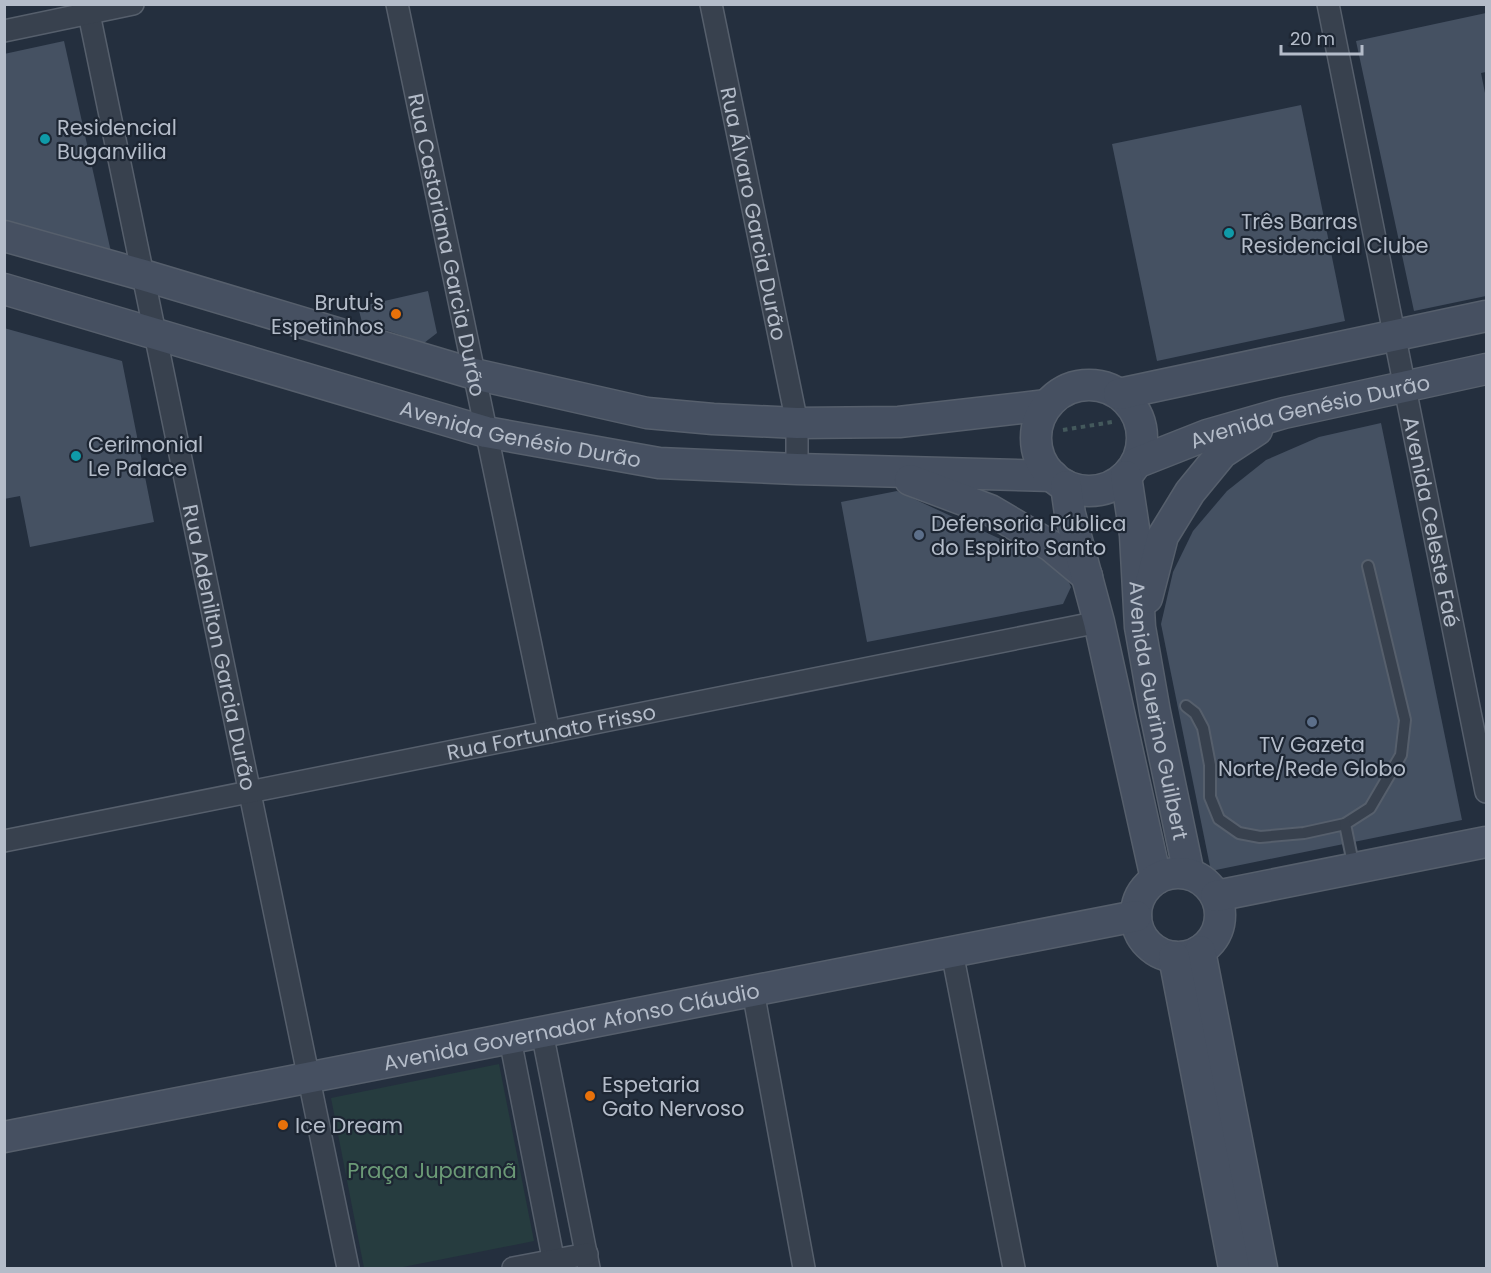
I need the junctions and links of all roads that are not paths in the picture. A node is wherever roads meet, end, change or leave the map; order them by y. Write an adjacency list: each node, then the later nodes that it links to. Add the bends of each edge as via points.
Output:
1 (133, 4): 5 (street)
2 (397, 4): 14 (street, Rua Castoriana Garcia Durão)
3 (711, 4): 19 (street, Rua Álvaro Garcia Durão)
4 (1328, 4): 12 (street, Avenida Celeste Faé)
5 (88, 9): 6 (street); 8 (street, Rua Adenilton Garcia Durão)
6 (4, 30)
7 (4, 236): 8 (main road)
8 (143, 275): 11 (street, Rua Adenilton Garcia Durão); 14 (main road)
9 (4, 289): 11 (main road, Avenida Genésio Durão)
10 (1486, 316): 12 (main road)
11 (155, 333): 20 (main road, Avenida Genésio Durão); 31 (street, Rua Adenilton Garcia Durão)
12 (1395, 336): 15 (street, Avenida Celeste Faé); 16 (main road)
13 (1486, 369): 15 (main road, Avenida Genésio Durão)
14 (474, 374): 19 (main road, via 647,413); 20 (street, Rua Castoriana Garcia Durão)
15 (1405, 386): 18 (main road, Avenida Genésio Durão); 32 (street, Avenida Celeste Faé)
16 (1119, 394): 17 (main road, via 1105,387 1073,387); 22 (main road, Avenida Guerino Guilbert, via 1138,418 1142,441)
17 (1047, 405): 19 (main road, via 899,422); 24 (main road, via 1036,434 1037,450 1043,464)
18 (1284, 413): 22 (main road, Avenida Genésio Durão, via 1207,435); 28 (main road, via 1222,453 1190,492 1163,536)
19 (797, 423): 21 (street, Rua Álvaro Garcia Durão)
20 (486, 432): 21 (main road, Avenida Genésio Durão, via 659,463); 30 (street, Rua Castoriana Garcia Durão)
21 (796, 469): 23 (main road, Avenida Genésio Durão)
22 (1131, 469): 24 (main road, Avenida Genésio Durão, via 1113,485 1098,490 1082,490); 28 (main road, Avenida Guerino Guilbert)
23 (879, 471): 24 (main road, Avenida Genésio Durão); 26 (main road, via 990,510 1052,546)
24 (1059, 481): 26 (main road, Avenida Guerino Guilbert)
25 (1368, 566): 33 (lane, via 1405,720 1401,755 1370,808)
26 (1087, 576): 27 (main road, Avenida Guerino Guilbert)
27 (1099, 622): 30 (street, Rua Fortunato Frisso); 38 (main road, Avenida Guerino Guilbert)
28 (1140, 627): 37 (main road, Avenida Guerino Guilbert)
29 (1186, 706): 33 (lane, via 1203,728 1210,765 1210,797 1219,819 1239,833 1260,837)
30 (549, 732): 31 (street, Rua Fortunato Frisso)
31 (250, 792): 34 (street, Rua Fortunato Frisso); 46 (street, Rua Adenilton Garcia Durão)
32 (1486, 792)
33 (1345, 824): 36 (lane)
34 (4, 841)
35 (1486, 842): 36 (main road)
36 (1354, 868): 39 (main road)
37 (1189, 874): 38 (main road, Avenida Guerino Guilbert); 39 (main road, via 1210,886)
38 (1156, 879): 40 (main road, via 1141,895)
39 (1216, 896): 42 (main road, via 1221,908 1217,933 1210,944)
40 (1136, 916): 41 (main road, Avenida Governador Afonso Cláudio); 42 (main road, via 1143,939 1151,948 1161,954)
41 (952, 952): 43 (main road, Avenida Governador Afonso Cláudio); 53 (street)
42 (1187, 954): 54 (main road); 55 (main road)
43 (753, 991): 44 (main road, Avenida Governador Afonso Cláudio); 52 (street)
44 (542, 1032): 45 (main road, Avenida Governador Afonso Cláudio); 48 (street)
45 (510, 1039): 46 (main road, Avenida Governador Afonso Cláudio); 49 (street)
46 (309, 1078): 47 (main road, Avenida Governador Afonso Cláudio); 50 (street, Rua Adenilton Garcia Durão)
47 (4, 1137)
48 (588, 1261): 49 (street)
49 (554, 1265): 51 (street)
50 (348, 1269)
51 (513, 1269)
52 (804, 1269)
53 (1014, 1269)
54 (1234, 1269)
55 (1262, 1269)

